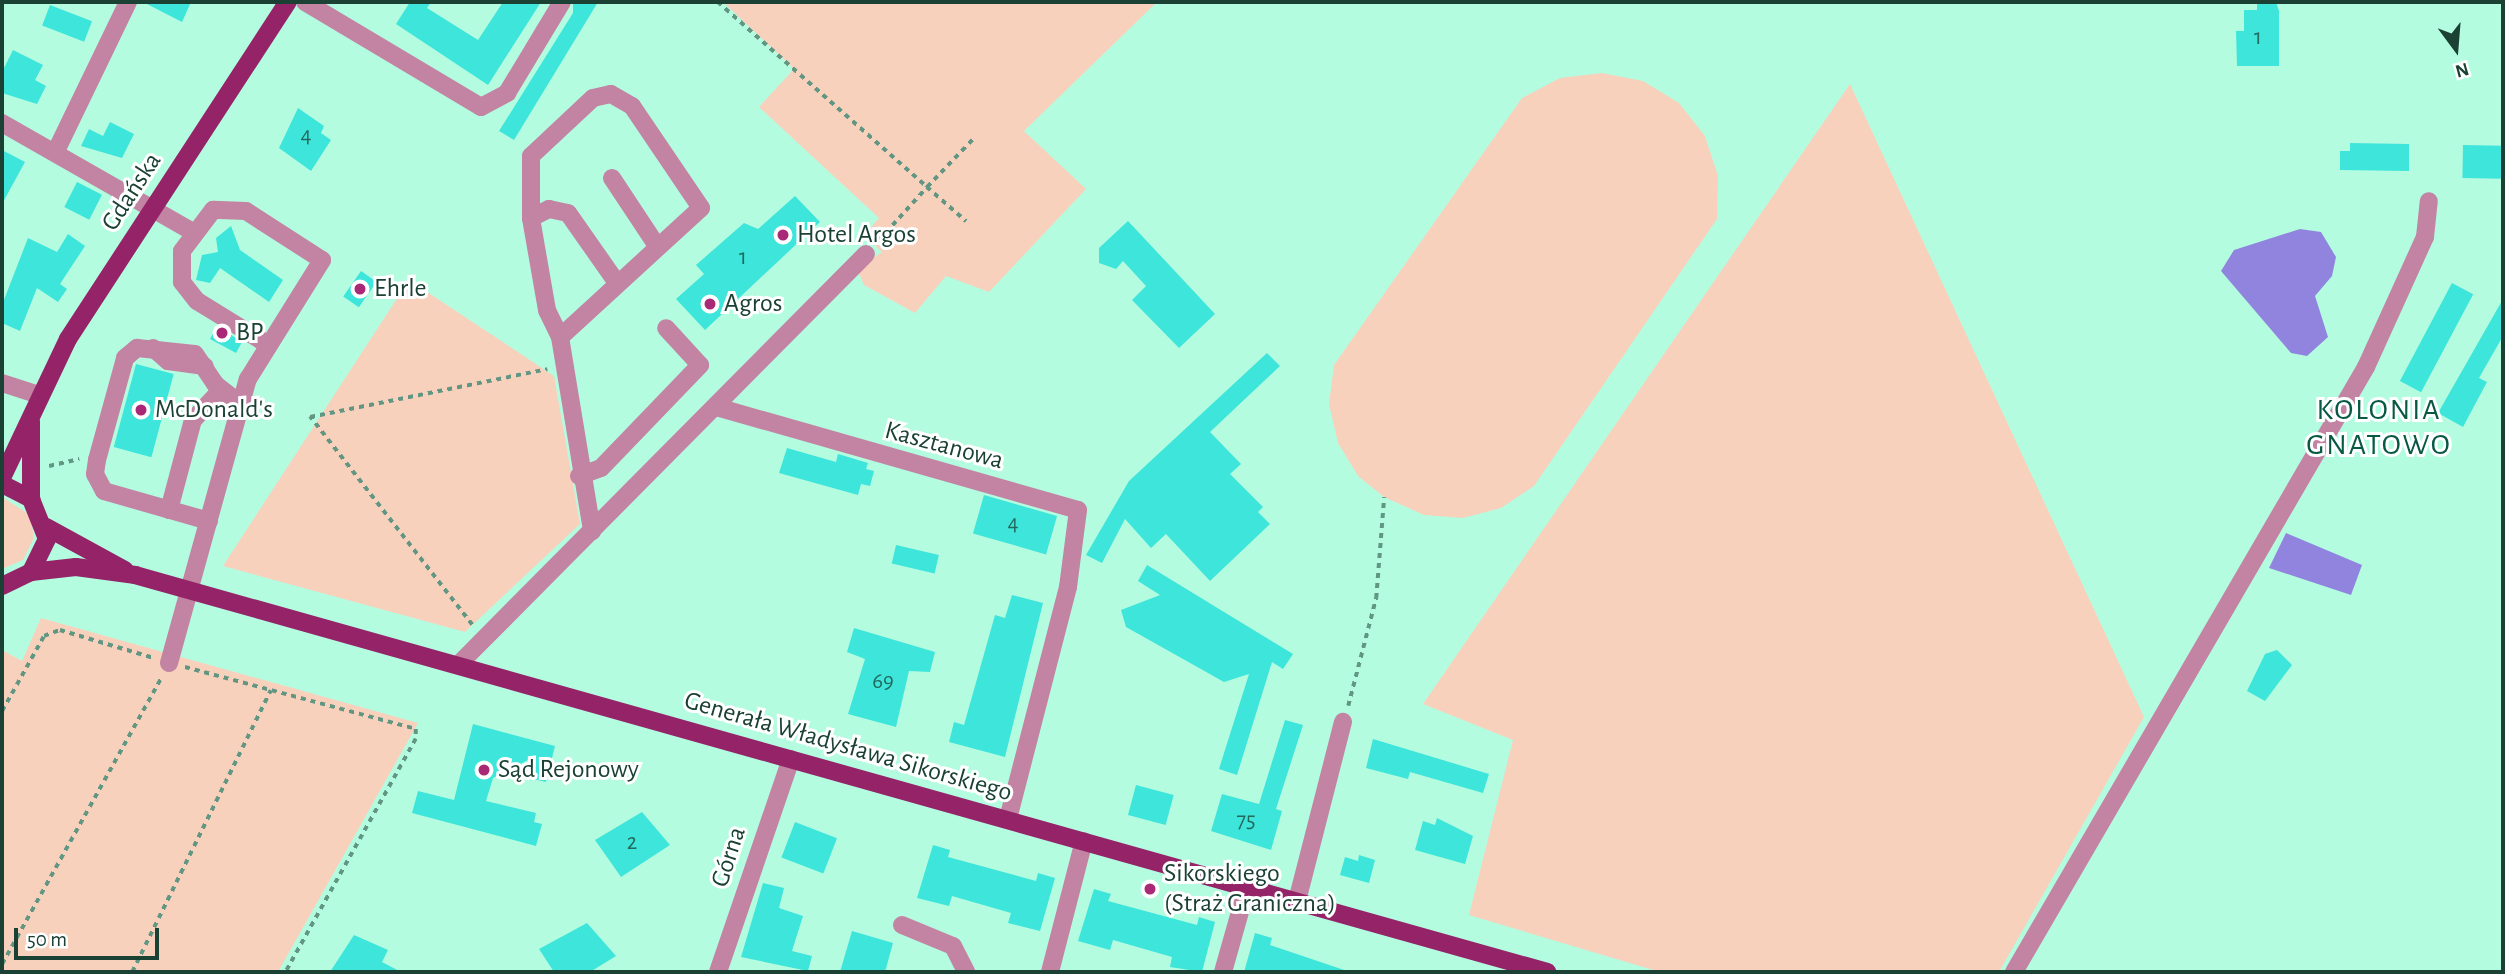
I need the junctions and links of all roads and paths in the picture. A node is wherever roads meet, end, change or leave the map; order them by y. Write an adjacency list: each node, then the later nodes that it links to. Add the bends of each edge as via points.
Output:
1 (128, 2): 8 (street)
2 (288, 2): 12 (main road, Gdańska)
3 (305, 2): 4 (street, via 481,107 507,93)
4 (562, 2)
5 (718, 2): 10 (path)
6 (2, 123): 8 (street)
7 (974, 138): 10 (path)
8 (56, 151): 12 (street)
9 (612, 178): 16 (street)
10 (927, 187): 14 (path); 17 (path)
11 (2429, 201): 64 (street, via 2425,237 2366,367)
12 (154, 206): 15 (street); 25 (main road, Gdańska, via 68,339)
13 (531, 218): 16 (street, via 531,156 593,98 611,93 632,106 701,208); 18 (street, via 549,209 568,213); 20 (street, via 547,310)
14 (966, 220)
15 (193, 232): 21 (street, via 179,262 186,291); 21 (street, via 213,210 238,209 321,260)
16 (657, 246): 18 (street)
17 (866, 254): 27 (street)
18 (617, 283): 20 (street)
19 (666, 328): 31 (street, via 700,365 601,468)
20 (560, 337): 22 (street)
21 (267, 344): 26 (street)
22 (564, 366): 31 (street); 44 (path, via 310,416 474,629)
23 (2, 383): 25 (street)
24 (220, 390): 26 (street); 29 (street, via 205,366 181,349 137,348 125,358); 36 (street, via 193,420)
25 (39, 396): 28 (main road, Gdańska)
26 (241, 404): 37 (street)
27 (720, 408): 39 (street); 51 (street, Kasztanowa, via 969,482 1072,504 1081,518 1068,587)
28 (31, 417): 32 (main road, Gdańska); 35 (main road, Gdańska)
29 (98, 455): 30 (path); 36 (street, via 95,474 104,491)
30 (49, 466)
31 (579, 476): 39 (street)
32 (2, 478)
33 (2, 484): 35 (main road)
34 (1384, 497): 49 (path, via 1376,598)
35 (32, 499): 38 (main road)
36 (169, 510): 37 (street)
37 (209, 521): 43 (street)
38 (46, 527): 40 (main road, via 44,551); 41 (main road, Generała Władysława Sikorskiego)
39 (592, 531): 46 (street)
40 (31, 572): 41 (main road, Generała Władysława Sikorskiego, via 76,567); 42 (main road, Generała Władysława Sikorskiego)
41 (135, 575): 43 (main road, Generała Władysława Sikorskiego)
42 (2, 586)
43 (191, 592): 45 (street); 46 (main road, Generała Władysława Sikorskiego)
44 (468, 634)
45 (169, 663): 47 (path); 48 (path, via 60,630 44,636); 56 (path)
46 (458, 666): 50 (main road, Generała Władysława Sikorskiego)
47 (271, 690): 57 (path); 58 (path, via 416,729 416,739)
48 (2, 710)
49 (1343, 722): 54 (street)
50 (791, 759): 51 (main road, Generała Władysława Sikorskiego); 59 (street, Górna)
51 (1008, 819): 52 (main road, Generała Władysława Sikorskiego)
52 (1084, 841): 53 (main road, Generała Władysława Sikorskiego); 61 (street)
53 (1247, 887): 54 (main road, Generała Władysława Sikorskiego); 62 (street)
54 (1297, 901): 63 (main road, Generała Władysława Sikorskiego)
55 (902, 925): 60 (street, via 953,946)
56 (2, 964)
57 (132, 972)
58 (286, 972)
59 (718, 972)
60 (966, 972)
61 (1050, 972)
62 (1223, 972)
63 (1547, 972)
64 (2014, 972)

